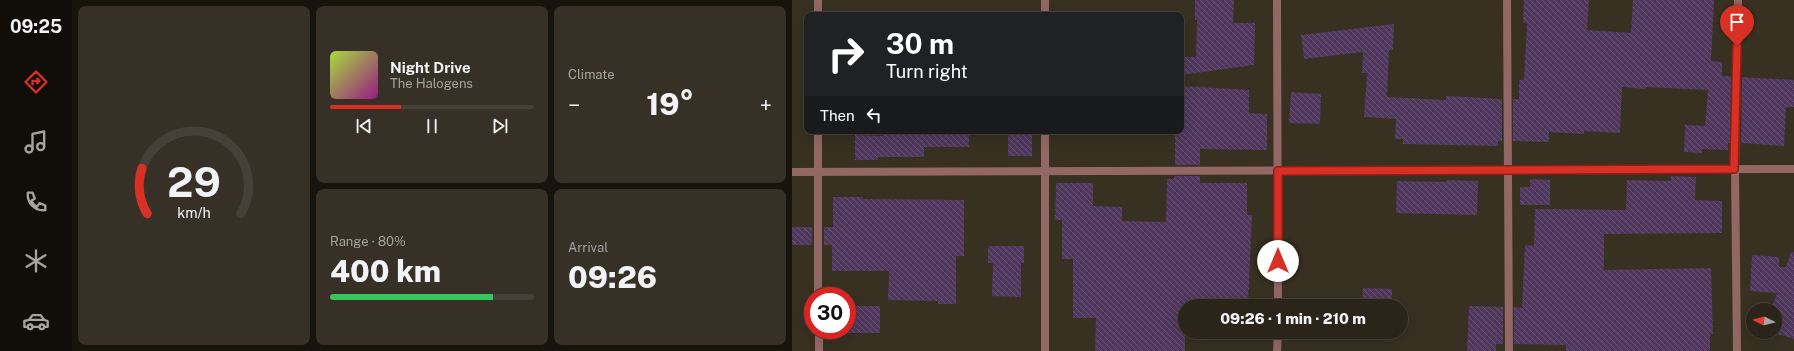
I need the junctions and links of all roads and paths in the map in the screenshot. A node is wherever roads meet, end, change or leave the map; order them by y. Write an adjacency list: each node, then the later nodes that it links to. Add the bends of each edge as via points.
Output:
1 (818, 0): 6 (street)
2 (1045, 0): 7 (street)
3 (1277, 0): 13 (street)
4 (1507, 0): 12 (street)
5 (1738, 0): 10 (street)
6 (818, 12)
7 (1045, 12)
8 (818, 134): 15 (street)
9 (1045, 134): 16 (street)
10 (1734, 169): 11 (street); 12 (street); 25 (street)
11 (1794, 169)
12 (1507, 170): 13 (street); 24 (street)
13 (1278, 171): 16 (street); 18 (street)
14 (792, 172): 15 (street)
15 (818, 172): 16 (street); 17 (street)
16 (1045, 172): 22 (street)
17 (818, 287)
18 (1278, 299)
19 (818, 339): 21 (street)
20 (1278, 339): 23 (street)
21 (819, 351)
22 (1045, 351)
23 (1278, 351)
24 (1509, 351)
25 (1736, 351)

